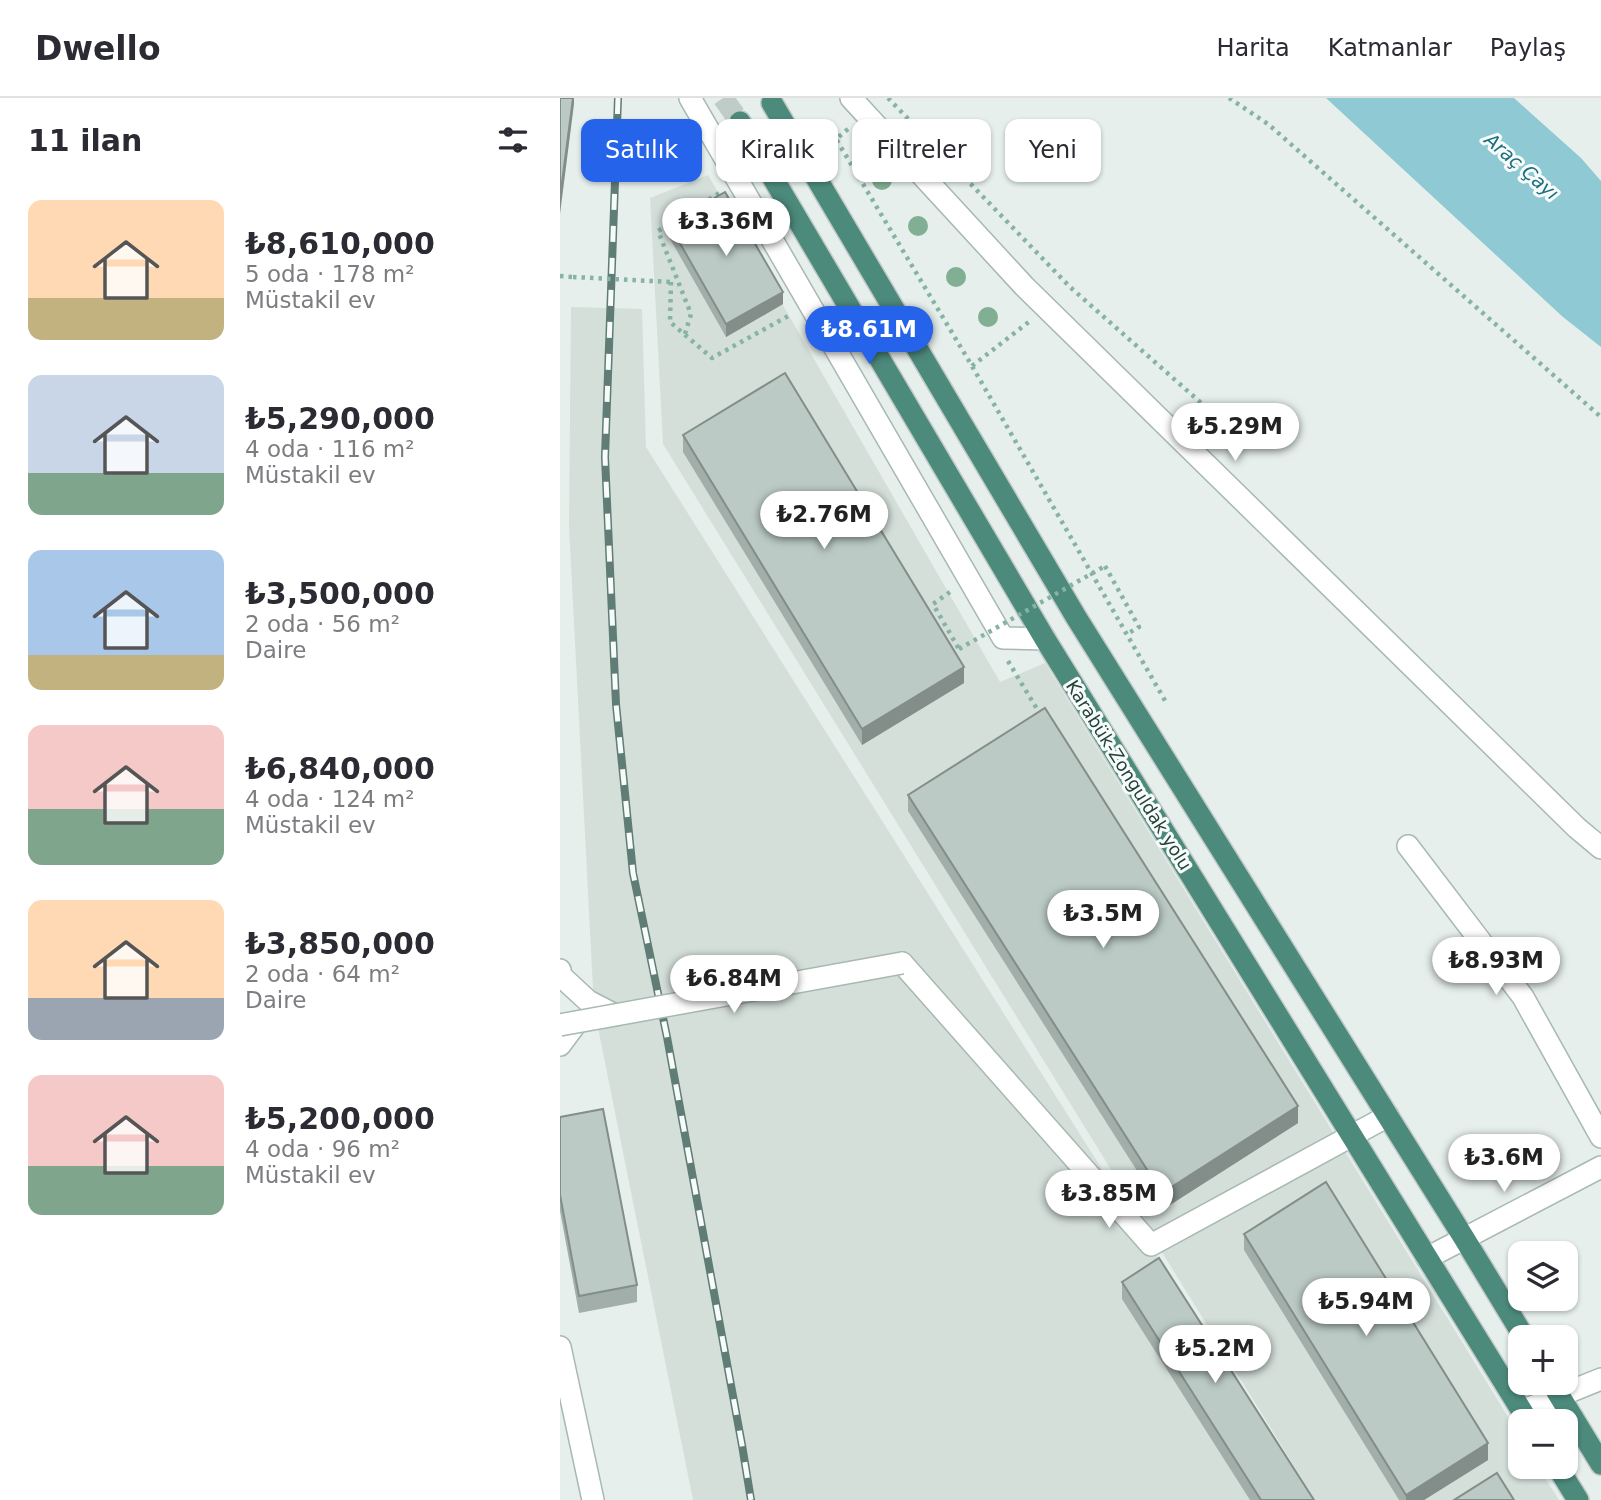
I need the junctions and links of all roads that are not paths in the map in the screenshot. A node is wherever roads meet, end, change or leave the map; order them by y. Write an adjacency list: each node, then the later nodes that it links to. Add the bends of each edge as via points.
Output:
1 (690, 98): 5 (street, via 1003,638)
2 (851, 98): 7 (street, via 1024,286)
3 (772, 103): 12 (highway, via 1076,617)
4 (775, 182): 5 (highway, Karabük-Zonguldak yolu)
5 (1045, 639): 13 (highway, Karabük-Zonguldak yolu)
6 (1408, 846): 14 (street, via 1522,997)
7 (1601, 848)
8 (560, 970): 9 (street, via 588,1001)
9 (615, 1015): 10 (street, bridge); 13 (street, bridge, via 902,963 1151,1245)
10 (568, 1024): 11 (street)
11 (560, 1045)
12 (1388, 1116): 13 (street); 16 (highway)
13 (1352, 1136): 17 (highway, Karabük-Zonguldak yolu)
14 (1601, 1137)
15 (1601, 1167): 16 (street)
16 (1464, 1238): 17 (street); 18 (highway)
17 (1427, 1258): 24 (highway, Karabük-Zonguldak yolu)
18 (1517, 1325)
19 (560, 1347): 28 (street)
20 (1601, 1380): 21 (street)
21 (1578, 1385)
22 (1549, 1395): 25 (street)
23 (1560, 1395): 26 (highway)
24 (1521, 1409)
25 (1533, 1409)
26 (1601, 1465)
27 (1565, 1479): 29 (highway)
28 (593, 1500)
29 (1578, 1500)

